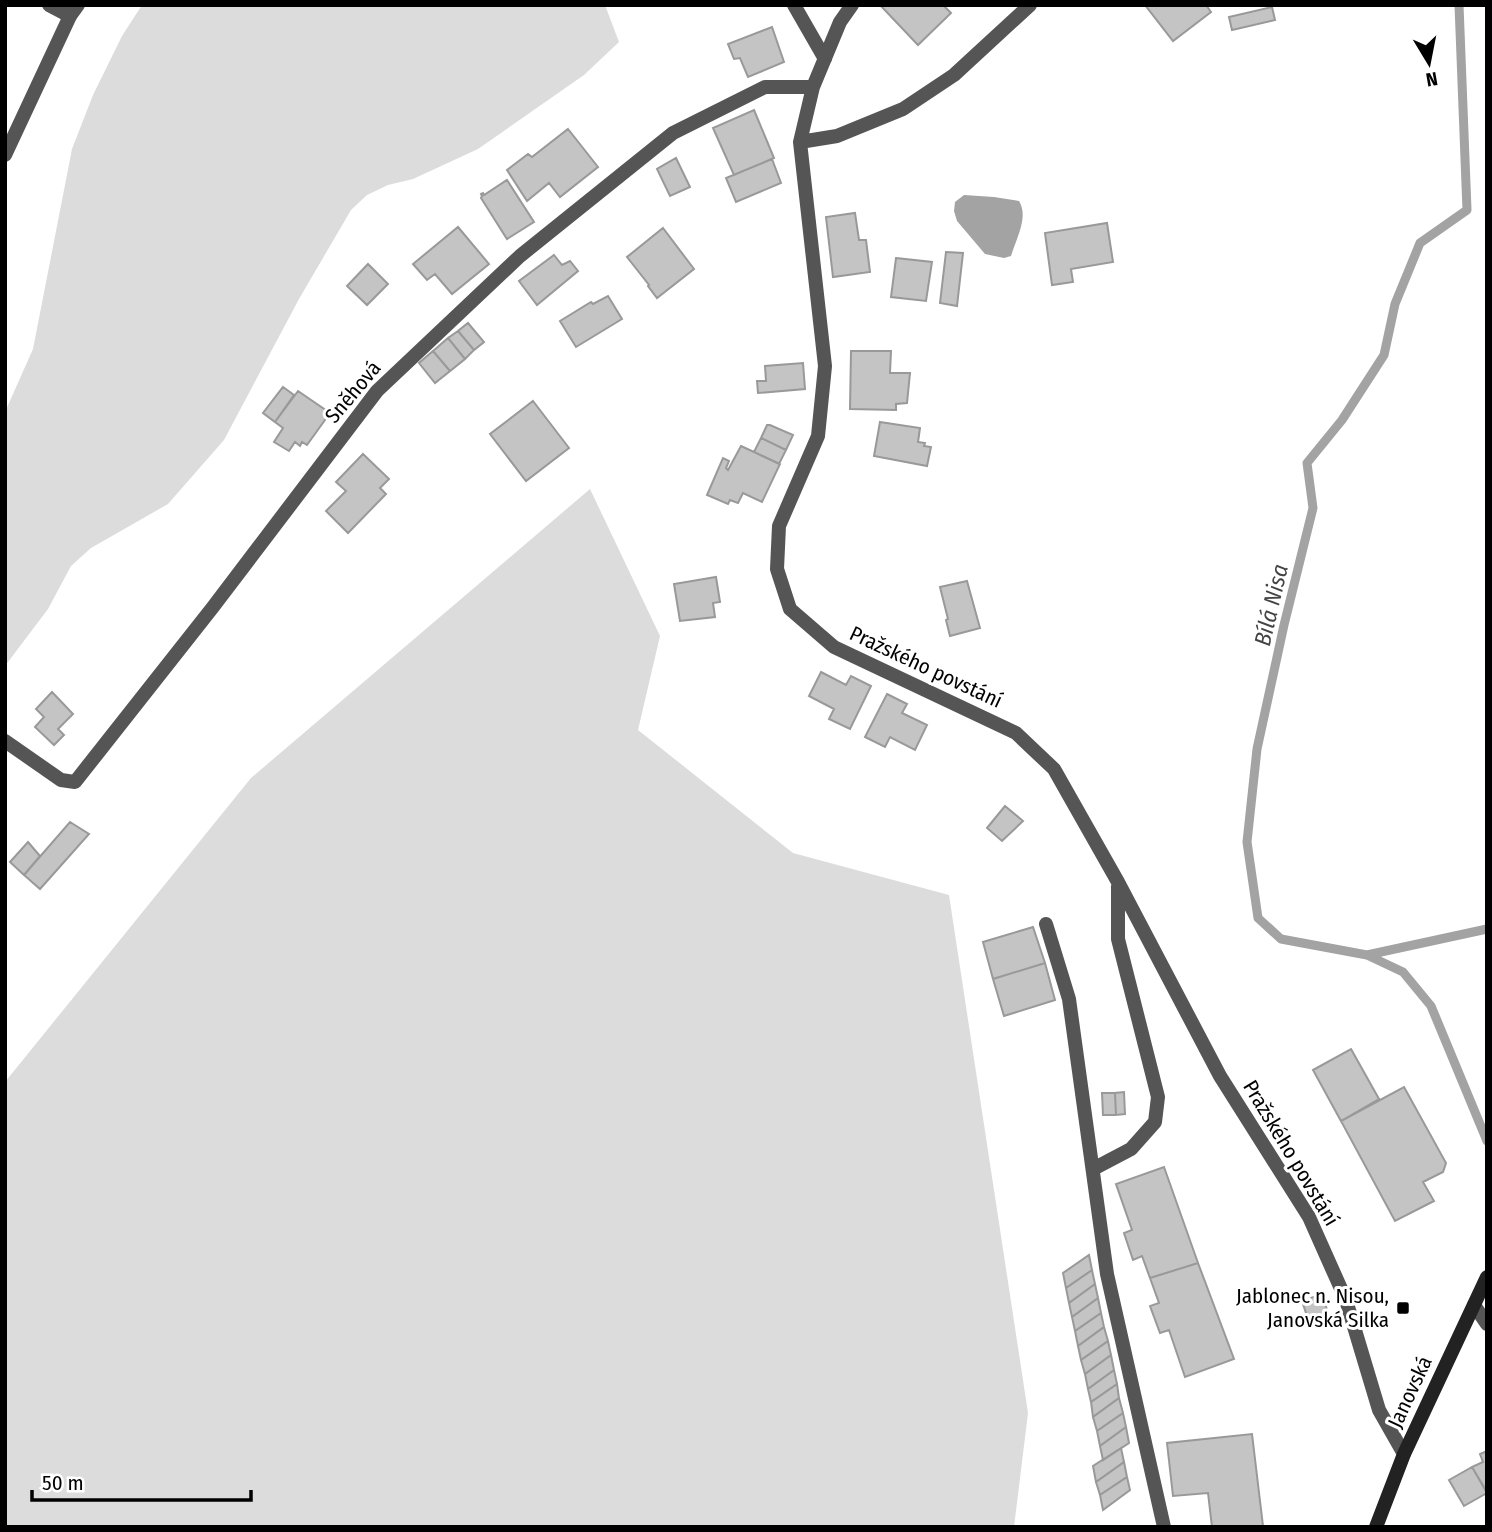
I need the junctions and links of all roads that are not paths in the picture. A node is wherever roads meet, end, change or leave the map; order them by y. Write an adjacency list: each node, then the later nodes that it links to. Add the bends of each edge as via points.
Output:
1 (49, 5): 5 (street)
2 (794, 5): 6 (street)
3 (852, 5): 6 (street, Pražského povstání)
4 (1030, 5): 8 (street, via 954,75 903,109 837,136)
5 (74, 11): 9 (street)
6 (825, 59): 7 (street, Pražského povstání)
7 (813, 87): 8 (street, Pražského povstání); 10 (street, Sněhová, via 765,87 673,133 520,256 377,391 75,782 61,780)
8 (800, 142): 11 (street, Pražského povstání, via 825,366 818,436 779,526 777,569 790,609 834,647 1017,733 1054,769)
9 (7, 148)
10 (5, 741)
11 (1118, 882): 13 (street, Pražského povstání, via 1118,939 1158,1097 1155,1122 1131,1149); 17 (street, Pražského povstání, via 1220,1076 1309,1217 1346,1300 1379,1410)
12 (1046, 924): 13 (street, via 1069,999)
13 (1093, 1169): 18 (street, via 1107,1274)
14 (1487, 1277): 15 (street, Janovská)
15 (1474, 1305): 16 (street); 17 (street, Janovská)
16 (1487, 1324)
17 (1404, 1454): 19 (street, Janovská)
18 (1164, 1527)
19 (1376, 1527)

